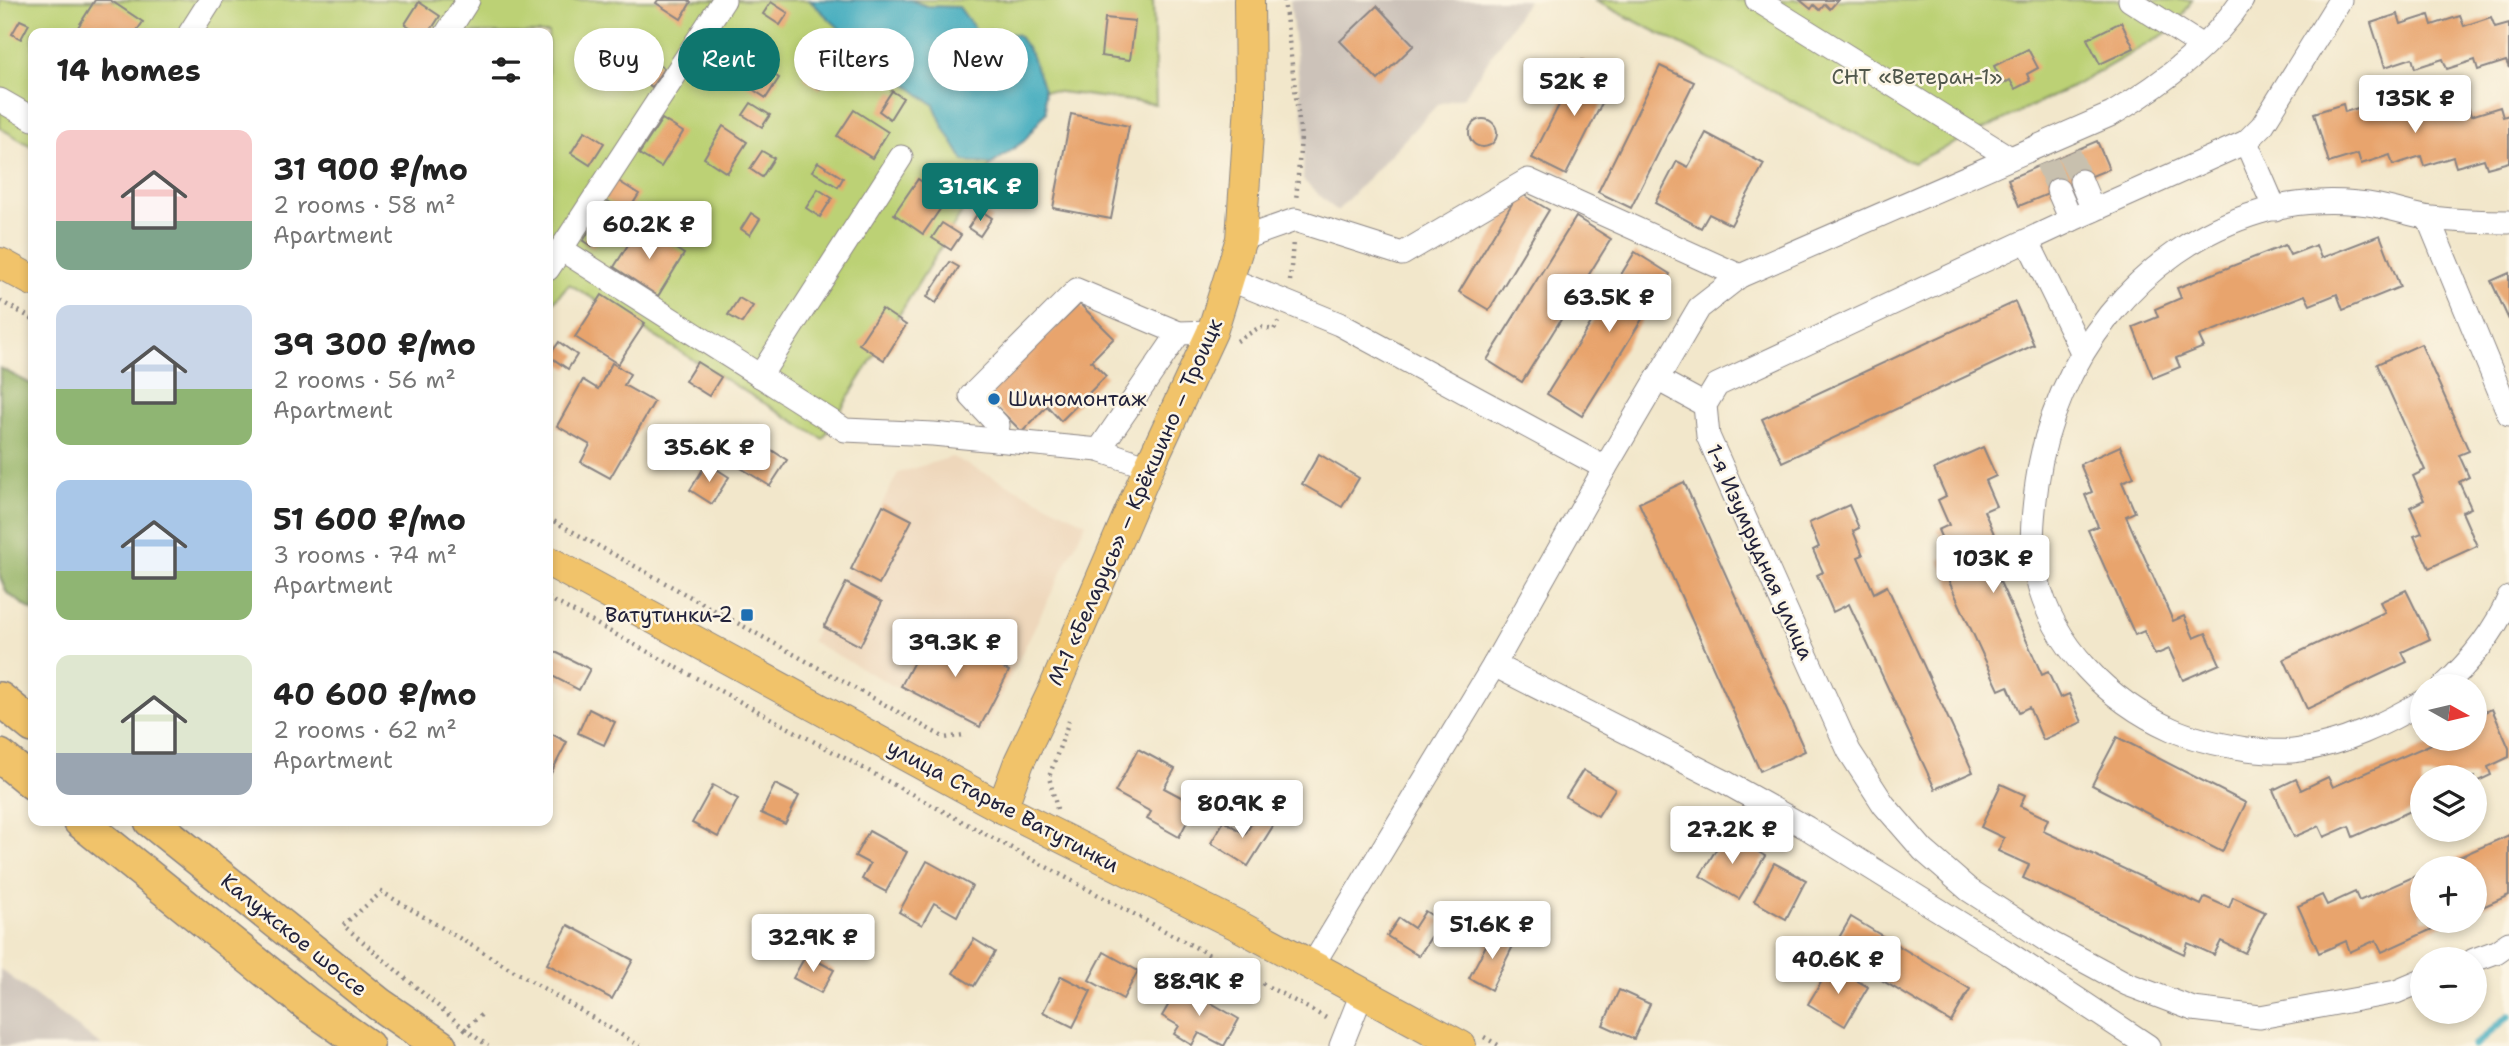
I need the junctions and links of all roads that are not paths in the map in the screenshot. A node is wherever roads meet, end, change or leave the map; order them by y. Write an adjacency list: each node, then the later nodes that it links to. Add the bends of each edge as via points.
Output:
1 (211, 0): 9 (street)
2 (468, 0): 10 (street)
3 (724, 0): 26 (street)
4 (1249, 0): 24 (main road, М-1 «Беларусь» – Крёкшино – Троицк, via 1250,104)
5 (1757, 0): 16 (street)
6 (2130, 0): 11 (street)
7 (2242, 0): 11 (street)
8 (2340, 0): 14 (street, via 2262,126)
9 (193, 28)
10 (450, 28)
11 (2202, 46): 16 (street, via 2166,79 2066,144 2043,154)
12 (0, 100): 13 (street)
13 (28, 116)
14 (2246, 142): 19 (street); 20 (street)
15 (901, 157): 35 (street)
16 (2010, 158): 29 (street)
17 (2081, 181): 20 (street)
18 (2059, 190): 22 (street)
19 (2274, 209): 21 (street, via 2335,201); 34 (street, via 2220,226 2179,251 2142,279 2099,325)
20 (2093, 210): 22 (street)
21 (2428, 218): 23 (street); 38 (street)
22 (2071, 220): 25 (street)
23 (2509, 222)
24 (1241, 239): 29 (street, via 1295,220 1402,254 1528,180); 31 (main road, М-1 «Беларусь» – Крёкшино – Троицк)
25 (2028, 242): 34 (street); 37 (street, via 1717,385)
26 (561, 249): 27 (street); 35 (street)
27 (553, 261)
28 (0, 263): 30 (main road)
29 (1740, 276): 36 (street, via 1699,308)
30 (28, 278)
31 (1229, 279): 33 (main road, М-1 «Беларусь» – Крёкшино – Троицк); 42 (street, via 1339,324)
32 (1179, 333): 33 (street); 39 (street, via 1077,290 971,396 998,425); 40 (street)
33 (1224, 337): 41 (main road, М-1 «Беларусь» – Крёкшино – Троицк)
34 (2082, 352): 48 (street, via 2051,418 2032,522 2036,577 2048,613 2068,647 2098,682 2171,729 2216,744 2259,750 2298,751 2344,741)
35 (760, 376): 39 (street, via 845,430)
36 (1657, 379): 37 (street); 42 (street)
37 (1705, 405): 58 (street, 1-я Изумрудная улица, via 1707,436 1849,751 1884,805 1923,850 1969,890 2051,943 2127,984 2193,1009 2260,1017)
38 (2509, 414)
39 (996, 440): 40 (street)
40 (1099, 450): 41 (street)
41 (1149, 467): 52 (main road, М-1 «Беларусь» – Крёкшино – Троицк)
42 (1605, 468): 45 (street)
43 (553, 564): 52 (main road, улица Старые Ватутинки)
44 (2509, 598): 46 (street, via 2487,639)
45 (1494, 665): 57 (street); 64 (street, via 1807,828)
46 (2457, 674)
47 (0, 699): 49 (highway)
48 (2410, 709)
49 (28, 722)
50 (0, 758): 51 (highway)
51 (28, 779)
52 (1002, 808): 57 (main road, улица Старые Ватутинки)
53 (86, 826): 62 (highway, Калужское шоссе, via 308,1005)
54 (157, 826): 60 (highway, Калужское шоссе, via 379,1004)
55 (2509, 943): 56 (street)
56 (2487, 955)
57 (1312, 966): 59 (main road, улица Старые Ватутинки)
58 (2410, 986)
59 (1362, 993): 61 (street); 63 (main road, улица Старые Ватутинки)
60 (453, 1038)
61 (1344, 1038)
62 (367, 1046)
63 (1461, 1046)
64 (2148, 1046)

